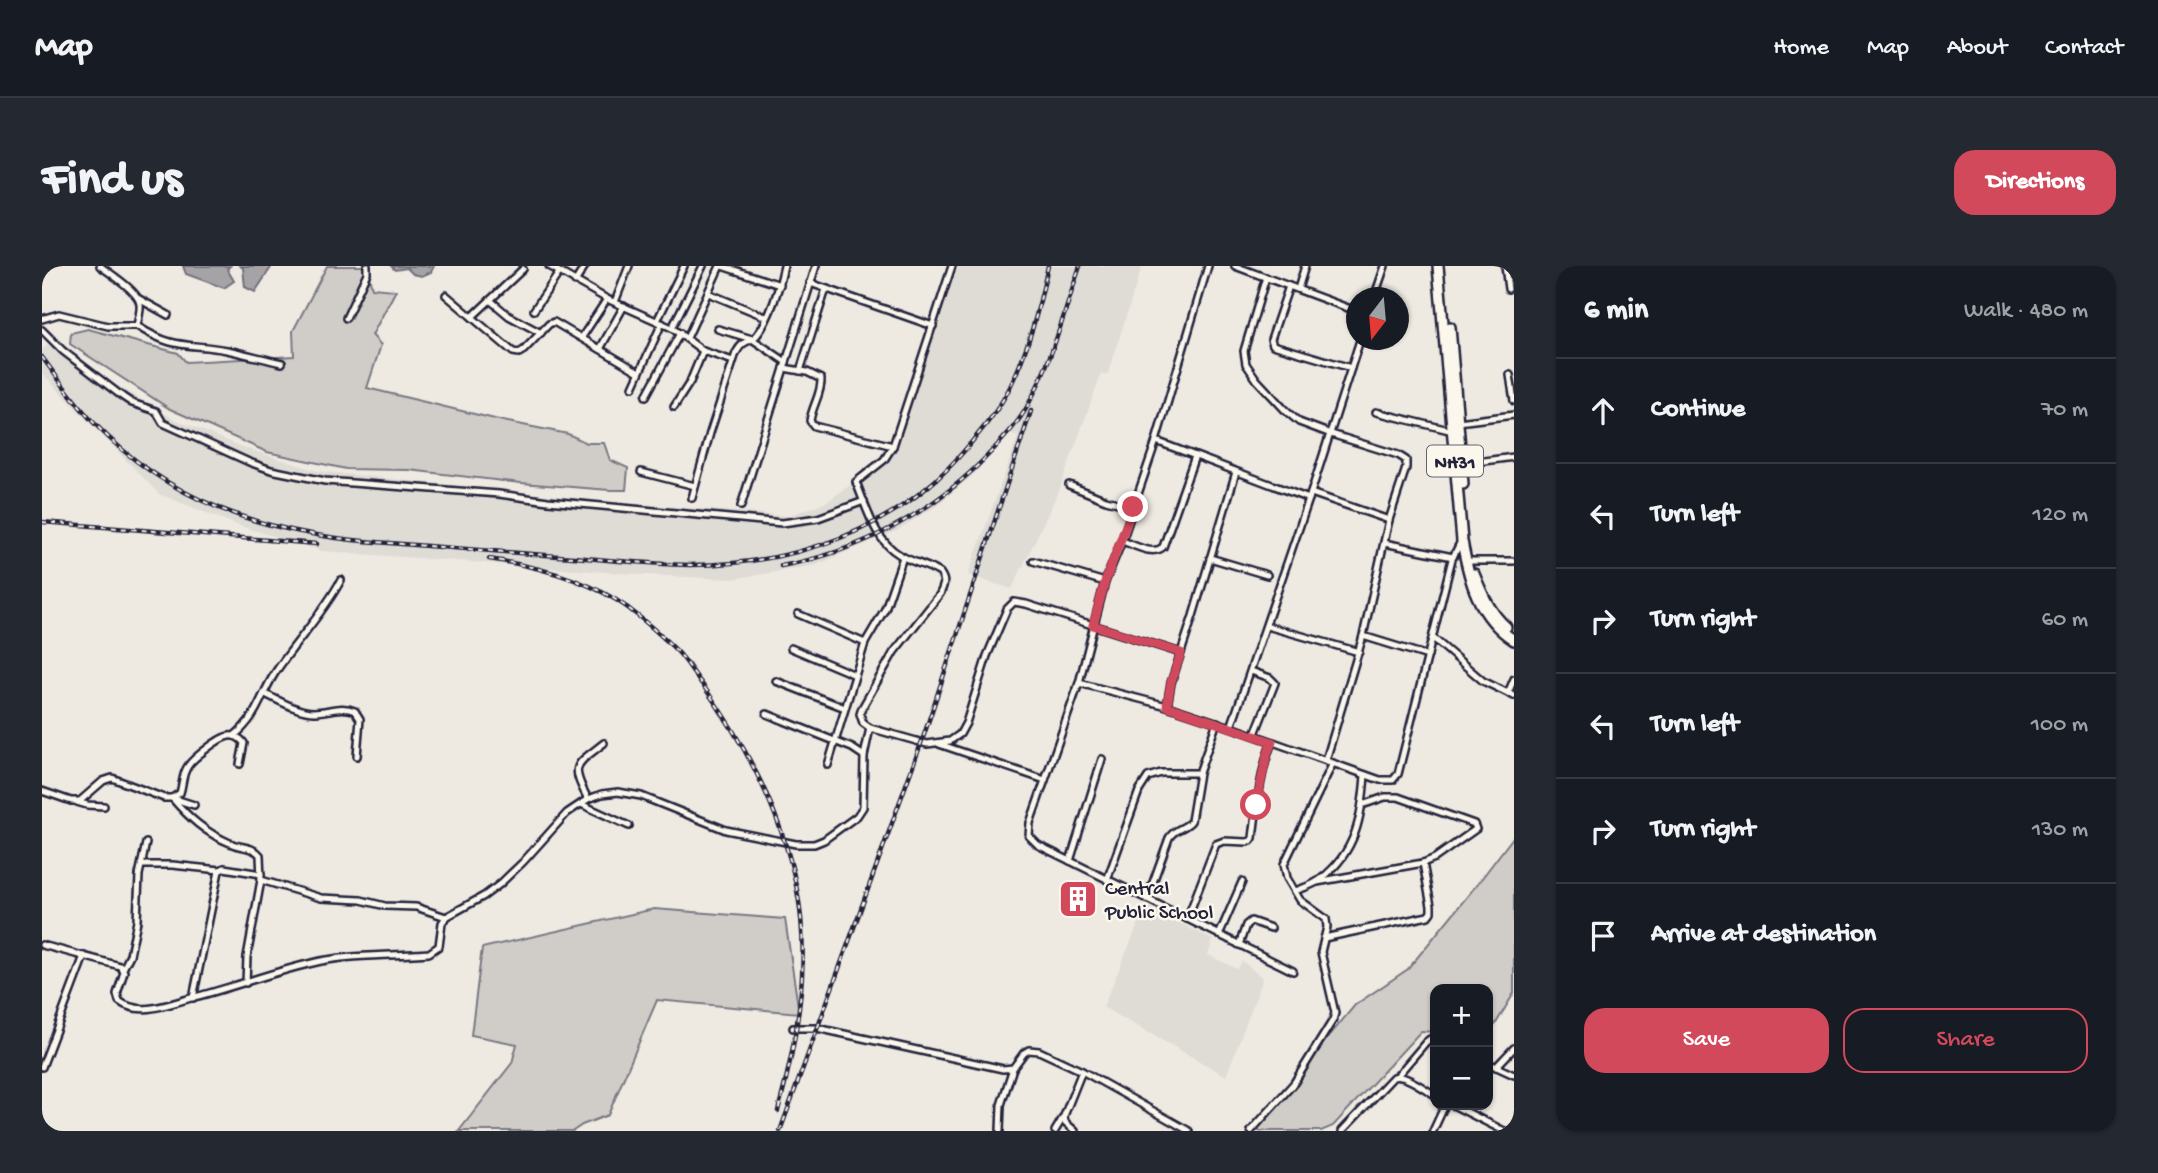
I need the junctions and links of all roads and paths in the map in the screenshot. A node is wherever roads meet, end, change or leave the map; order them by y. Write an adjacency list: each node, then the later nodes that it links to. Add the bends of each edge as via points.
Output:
1 (100, 266): 32 (street)
2 (367, 266): 42 (street)
3 (549, 266): 20 (street)
4 (585, 266): 22 (street)
5 (629, 266): 35 (street)
6 (684, 266): 44 (street)
7 (703, 266): 47 (street)
8 (784, 266): 24 (street)
9 (816, 266): 23 (street)
10 (952, 266): 46 (street)
11 (1208, 266): 73 (street)
12 (1235, 266): 21 (street)
13 (1305, 266): 28 (street)
14 (1385, 266): 26 (street)
15 (1438, 266): 71 (highway, NH31)
16 (1445, 266): 71 (highway, NH31)
17 (1505, 266): 29 (street)
18 (724, 267): 24 (street); 30 (street)
19 (523, 269): 34 (street)
20 (559, 273): 22 (street); 38 (street)
21 (1266, 277): 25 (street); 72 (street, via 1244,351 1246,364 1299,422)
22 (575, 282): 33 (street)
23 (810, 283): 27 (street); 60 (street)
24 (780, 285): 41 (street)
25 (1289, 286): 28 (street); 61 (street, via 1271,339 1273,345)
26 (1378, 287)
27 (826, 289): 46 (street); 62 (street)
28 (1298, 289): 37 (street)
29 (1508, 289)
30 (708, 293): 41 (street); 53 (street)
31 (446, 295): 40 (street)
32 (139, 299): 39 (street); 45 (street)
33 (607, 299): 35 (street); 52 (street)
34 (490, 300): 40 (street); 50 (street)
35 (615, 302): 36 (street)
36 (624, 306): 44 (street); 55 (street)
37 (1346, 307)
38 (534, 310)
39 (168, 315)
40 (471, 317): 50 (street, via 513,352 524,350)
41 (766, 317): 54 (street)
42 (346, 318)
43 (42, 319): 45 (street, via 59,314 108,326)
44 (660, 322): 47 (street); 63 (street)
45 (137, 326): 59 (street, via 175,345)
46 (933, 326): 74 (street)
47 (672, 328): 51 (street)
48 (42, 330): 84 (street, via 122,397 156,411 163,423 249,462 298,476 782,523 818,519)
49 (718, 330): 54 (street)
50 (541, 333): 52 (street, via 554,322)
51 (680, 333): 53 (street); 66 (street)
52 (582, 337): 55 (street)
53 (687, 338): 57 (street)
54 (752, 339): 58 (street, via 742,343); 60 (street)
55 (600, 349): 63 (street)
56 (1357, 350): 61 (street)
57 (703, 351): 58 (street); 68 (street)
58 (733, 361): 81 (street)
59 (282, 363)
60 (785, 365): 62 (street); 85 (street)
61 (1352, 368): 72 (street)
62 (800, 371): 74 (street, via 821,379 811,414 814,426)
63 (639, 373): 65 (street)
64 (1510, 375): 67 (street)
65 (633, 387)
66 (646, 396)
67 (1514, 401)
68 (674, 407)
69 (1376, 412): 71 (street)
70 (1514, 415): 71 (street)
71 (1456, 426): 77 (highway, NH31); 89 (highway, NH31)
72 (1331, 434): 82 (street); 87 (street, via 1406,460)
73 (1156, 441): 75 (street); 86 (street)
74 (893, 446): 84 (street, via 884,460 856,482)
75 (1195, 456): 79 (street); 88 (street, via 1163,547 1153,552)
76 (1514, 457): 77 (street)
77 (1462, 464): 95 (highway, NH31)
78 (641, 472): 81 (street)
79 (1236, 472): 82 (street); 92 (street)
80 (1069, 485): 86 (street)
81 (695, 486): 83 (street)
82 (1310, 496): 87 (street); 102 (street)
83 (692, 498)
84 (864, 501): 91 (street, via 878,534)
85 (741, 506)
86 (1133, 507): 88 (street)
87 (1389, 520): 90 (street)
88 (1122, 541): 99 (street)
89 (1462, 541): 93 (street); 106 (highway, NH31, via 1479,603 1493,624)
90 (1384, 543): 93 (street); 104 (street)
91 (903, 557): 107 (street, via 885,609); 124 (street, via 934,569 944,584 867,698 860,714)
92 (1210, 558): 97 (street); 110 (street)
93 (1453, 558): 105 (street)
94 (1033, 561): 99 (street)
95 (1471, 561): 96 (street); 103 (highway, NH31, via 1483,598)
96 (1514, 561)
97 (1267, 575)
98 (341, 580): 117 (street)
99 (1105, 582): 101 (street)
100 (798, 614): 107 (street)
101 (1093, 625): 110 (street); 116 (street); 130 (street, via 1026,604 1010,604 966,723 960,734)
102 (1267, 626): 109 (street); 112 (street)
103 (1514, 633)
104 (1363, 636): 109 (street); 111 (street)
105 (1433, 638): 111 (street); 118 (street, via 1483,681)
106 (1514, 640)
107 (865, 643): 113 (street)
108 (791, 649): 113 (street)
109 (1359, 652): 134 (street)
110 (1181, 653): 119 (street)
111 (1428, 656): 140 (street, via 1398,774 1393,780)
112 (1251, 671): 123 (street); 125 (street, via 1275,683)
113 (855, 675): 120 (street)
114 (1514, 679): 118 (street)
115 (776, 681): 120 (street)
116 (1079, 682): 119 (street); 139 (street)
117 (265, 694): 126 (street); 132 (street, via 312,712 355,711 360,719)
118 (1511, 694)
119 (1167, 706): 122 (street)
120 (845, 708): 127 (street)
121 (767, 713): 127 (street)
122 (1217, 722): 123 (street); 138 (street)
123 (1231, 727): 125 (street)
124 (870, 728): 130 (street, via 921,744); 131 (street)
125 (1255, 734): 128 (street)
126 (234, 736): 135 (street, via 244,743); 142 (street, via 220,740 191,762 180,793)
127 (835, 742): 131 (street); 137 (street)
128 (1272, 742): 134 (street); 162 (street, via 1252,838 1216,844)
129 (604, 743): 143 (street, via 576,768)
130 (937, 744): 139 (street)
131 (864, 755): 143 (street, via 861,812 824,840 806,845 726,830 641,796 618,792)
132 (357, 756)
133 (1102, 760): 151 (street)
134 (1326, 760): 136 (street)
135 (240, 764)
136 (1332, 764): 140 (street); 159 (street, via 1284,864)
137 (828, 765)
138 (1199, 773): 156 (street, via 1148,777); 160 (street, via 1191,821 1168,838)
139 (1045, 780): 151 (street, via 1029,836)
140 (1364, 780): 147 (street)
141 (42, 791): 144 (street)
142 (172, 798): 144 (street, via 112,778); 146 (street); 155 (street, via 210,834 257,851 262,860)
143 (588, 799): 145 (street)
144 (77, 802): 148 (street)
145 (581, 804): 149 (street); 161 (street, via 500,884)
146 (194, 805)
147 (1362, 805): 152 (street, via 1398,797 1476,826 1474,832); 158 (street, via 1352,844)
148 (104, 806)
149 (629, 826)
150 (146, 843): 153 (street)
151 (1070, 861): 156 (street)
152 (1423, 863): 158 (street); 165 (street, via 1431,906 1428,916)
153 (142, 864): 154 (street); 169 (street, via 137,921)
154 (220, 870): 155 (street); 172 (street)
155 (261, 877): 161 (street, via 321,898 416,907); 171 (street)
156 (1107, 880): 160 (street)
157 (1242, 882): 164 (street)
158 (1317, 882): 159 (street)
159 (1295, 891): 165 (street, via 1304,904 1326,919)
160 (1147, 899): 162 (street)
161 (446, 917): 171 (street, via 439,946 429,953 322,961)
162 (1187, 919): 164 (street)
163 (1271, 928): 167 (street, via 1251,921)
164 (1219, 935): 167 (street)
165 (1324, 938): 191 (street, via 1321,953 1335,1006 1333,1020 1294,1083)
166 (42, 944): 168 (street)
167 (1239, 944): 170 (street)
168 (84, 956): 169 (street); 176 (street)
169 (123, 969): 172 (street, via 117,994 122,1004 148,1009)
170 (1293, 971)
171 (246, 983): 172 (street)
172 (193, 998)
173 (793, 1028): 179 (street, via 817,1028)
174 (1430, 1039): 182 (street)
175 (1514, 1048): 178 (street)
176 (42, 1066)
177 (1493, 1066): 178 (street)
178 (1496, 1067): 181 (street)
179 (1013, 1068): 180 (street, via 1024,1053 1033,1050); 187 (street, via 1001,1105)
180 (1082, 1071): 186 (street); 190 (street)
181 (1514, 1075)
182 (1397, 1076): 183 (street); 192 (street)
183 (1430, 1092)
184 (1442, 1110): 193 (street)
185 (1463, 1110): 194 (street)
186 (1064, 1116): 188 (street); 189 (street)
187 (1000, 1131)
188 (1055, 1131)
189 (1075, 1131)
190 (1189, 1131)
191 (1251, 1131)
192 (1342, 1131)
193 (1433, 1131)
194 (1504, 1131)

